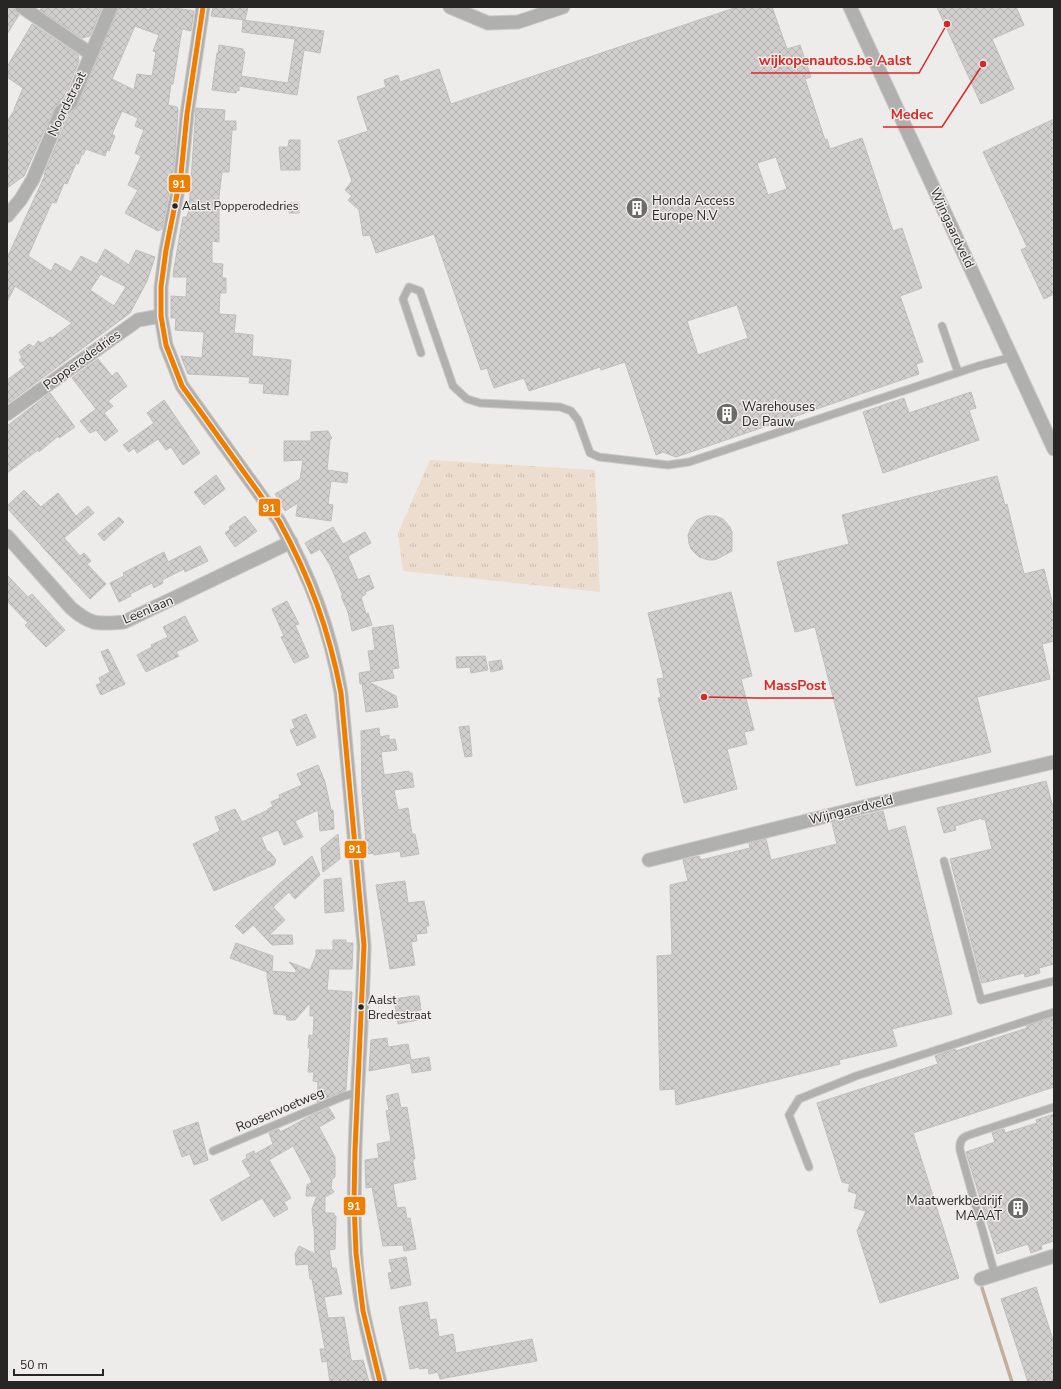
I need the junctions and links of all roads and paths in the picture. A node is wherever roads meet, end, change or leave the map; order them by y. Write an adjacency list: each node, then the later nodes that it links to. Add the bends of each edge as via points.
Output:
1 (22, 7): 7 (street)
2 (111, 7): 7 (street, Noordstraat)
3 (202, 7): 9 (street, via 186,114 181,174 161,287)
4 (450, 7): 5 (street, via 488,23 518,22)
5 (564, 7)
6 (850, 7): 12 (street, Wijngaardveld)
7 (90, 54): 8 (street, Noordstraat, via 71,102 61,112 33,179)
8 (7, 216)
9 (161, 316): 14 (street, Popperodedries, via 138,320); 17 (street, via 166,345 182,386 279,521)
10 (942, 326): 13 (lane)
11 (421, 354): 13 (lane, via 403,299 409,287 420,291 453,386 467,399 480,404 560,407 571,411 578,420 590,453 599,457 668,464 689,462)
12 (1012, 357): 13 (lane); 15 (street, Wijngaardveld)
13 (958, 372)
14 (7, 414)
15 (1054, 449)
16 (7, 536): 17 (street, Leenlaan, via 71,608 83,618 99,624 124,622)
17 (291, 542): 23 (street, via 322,612 342,693 364,945)
18 (1054, 762): 19 (street, Wijngaardveld)
19 (649, 860)
20 (944, 861): 21 (lane, via 980,1000)
21 (1054, 981)
22 (1054, 1012): 26 (lane, via 856,1076 799,1100 790,1115)
23 (357, 1093): 25 (lane, Roosenvoetweg); 30 (street, via 354,1230 359,1288)
24 (1054, 1106): 28 (lane, via 969,1134 960,1144)
25 (213, 1150)
26 (809, 1168)
27 (1054, 1256): 28 (street)
28 (995, 1275): 29 (street)
29 (981, 1280)
30 (380, 1382)

